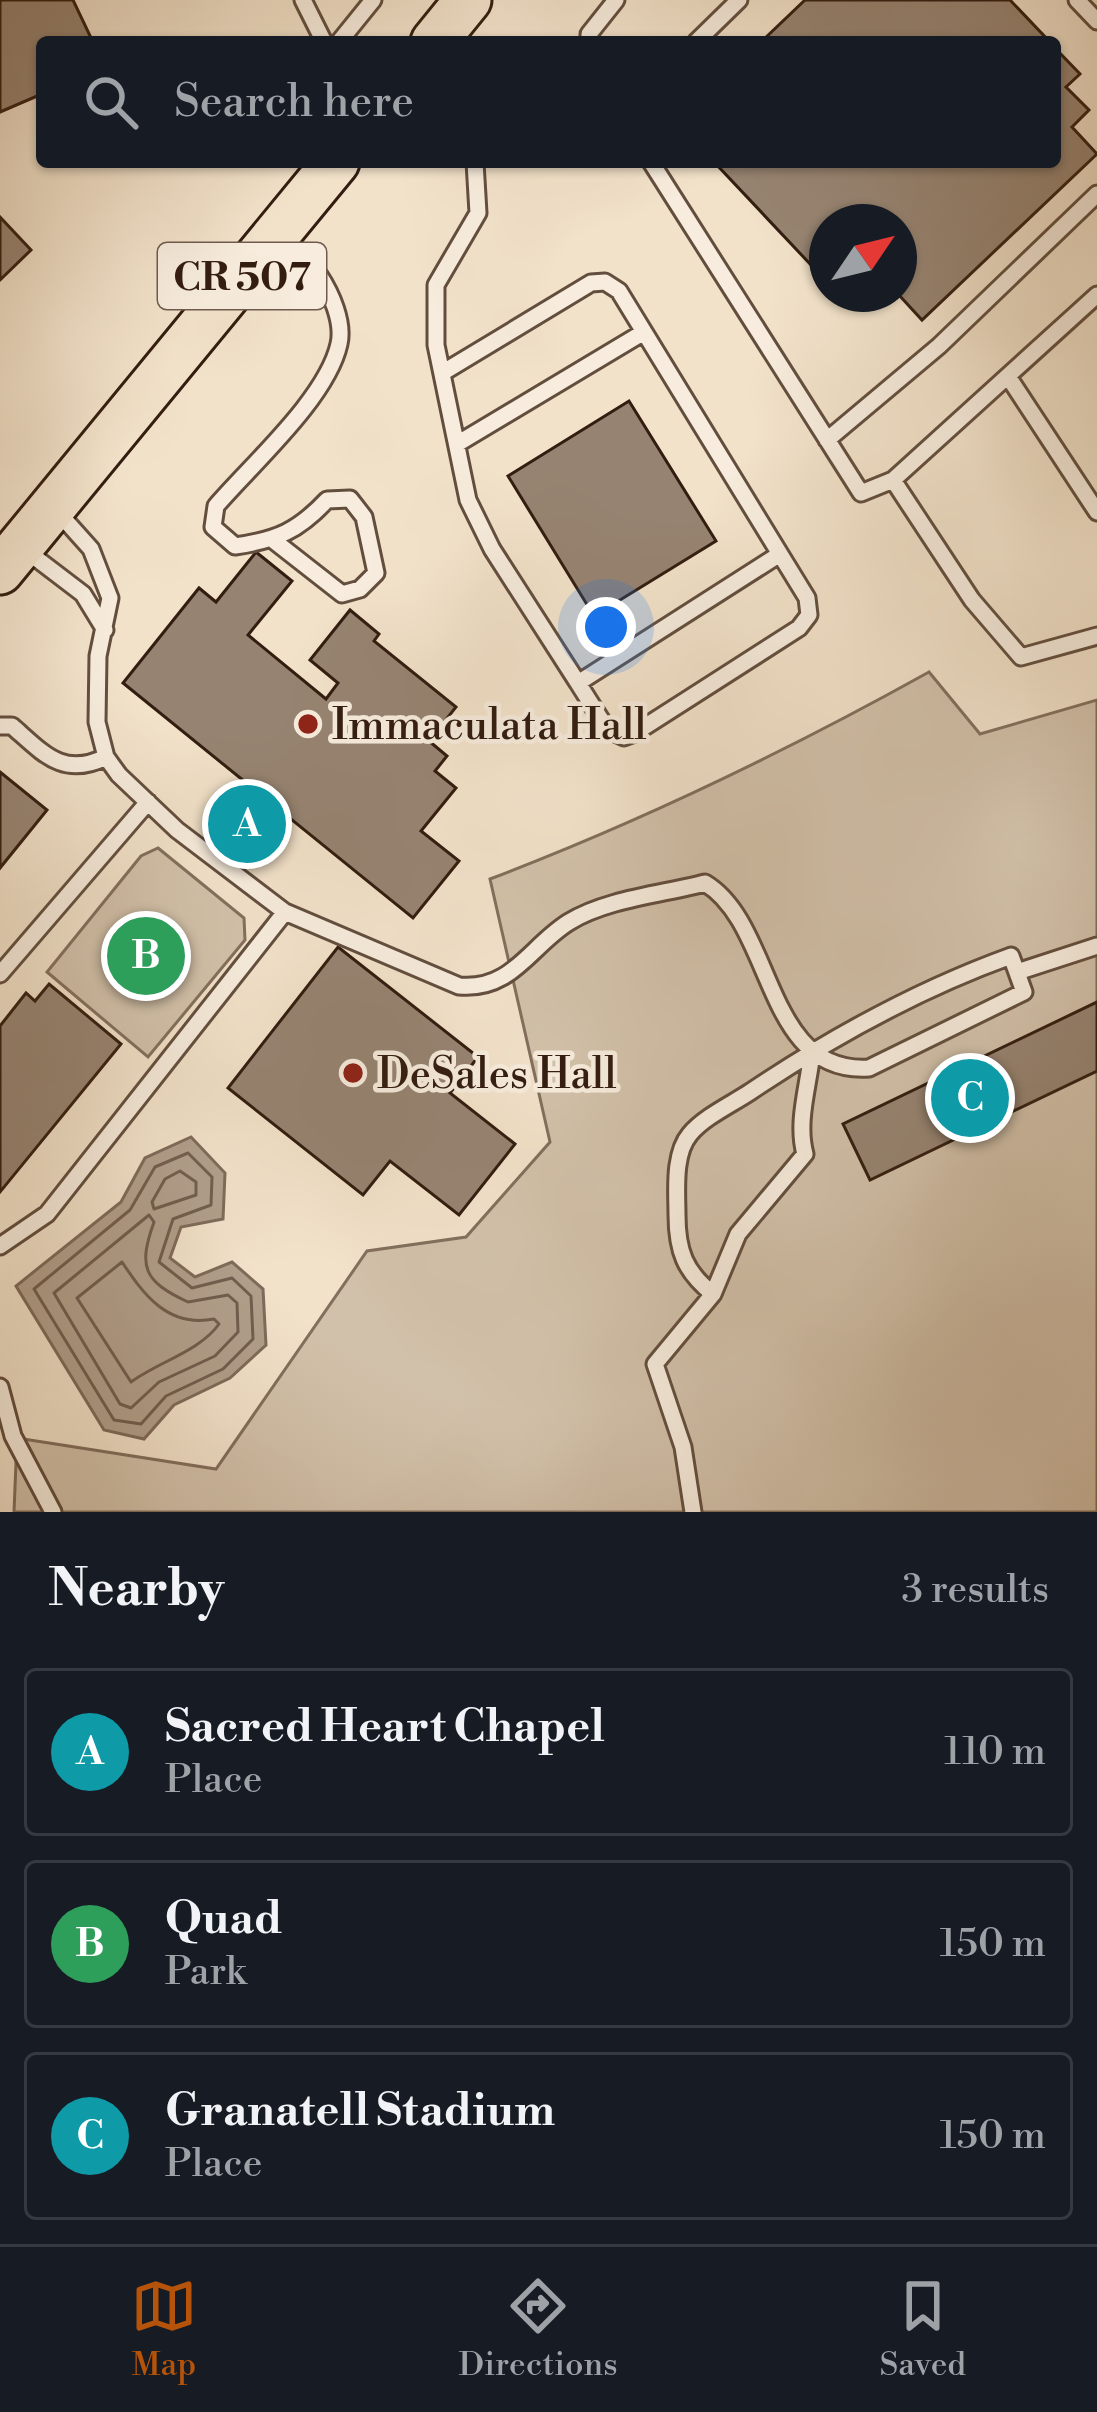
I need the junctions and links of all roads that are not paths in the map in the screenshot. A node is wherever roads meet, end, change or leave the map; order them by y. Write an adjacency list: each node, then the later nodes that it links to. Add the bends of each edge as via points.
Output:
1 (303, 0): 7 (lane)
2 (373, 0): 8 (lane)
3 (616, 0): 9 (lane)
4 (739, 0): 10 (lane)
5 (1077, 0): 6 (lane)
6 (1097, 21)
7 (321, 36)
8 (344, 36)
9 (593, 36)
10 (702, 36)
11 (334, 168): 15 (main road, CR 507)
12 (474, 168): 18 (lane, via 478,213 436,285 432,317)
13 (655, 168): 20 (lane)
14 (1097, 194): 20 (lane)
15 (276, 235): 23 (main road, CR 507); 25 (lane, via 318,272 341,341 303,406 216,506 213,527 235,546)
16 (1097, 296): 19 (lane)
17 (644, 332): 18 (lane, via 619,291 591,284); 21 (lane); 26 (lane)
18 (442, 373): 21 (lane)
19 (1009, 378): 22 (lane); 24 (lane)
20 (826, 440): 22 (lane, via 861,493)
21 (457, 444): 30 (lane, via 468,500 492,549)
22 (893, 480): 29 (lane, via 971,600 1022,657)
23 (52, 507): 27 (main road, CR 507); 28 (lane, via 91,549 110,598)
24 (1097, 512)
25 (273, 540): 25 (lane, via 300,529 327,500 350,499 364,517 376,572 342,595)
26 (780, 554): 30 (lane); 30 (lane, via 807,598 799,628 635,734 607,729)
27 (10, 559): 28 (lane, via 83,594)
28 (105, 630): 32 (lane, via 98,722)
29 (1097, 636)
30 (578, 683)
31 (0, 726): 32 (lane, via 12,726 57,766 83,768)
32 (106, 757): 33 (lane)
33 (148, 802): 34 (lane); 37 (lane)
34 (285, 912): 38 (lane, via 459,986 481,988 525,964 568,922 705,883 740,912 770,989); 39 (lane, via 46,1214)
35 (1097, 946): 36 (lane)
36 (1016, 972): 38 (lane, via 1011,956 943,981); 38 (lane, via 1024,992 869,1068 845,1070)
37 (0, 974)
38 (812, 1051): 40 (lane, via 798,1129 805,1154 739,1234); 40 (lane, via 688,1136 677,1168 677,1232 688,1274)
39 (0, 1246)
40 (713, 1294): 43 (lane, via 655,1364 683,1448)
41 (0, 1387): 42 (lane)
42 (52, 1512)
43 (693, 1512)

